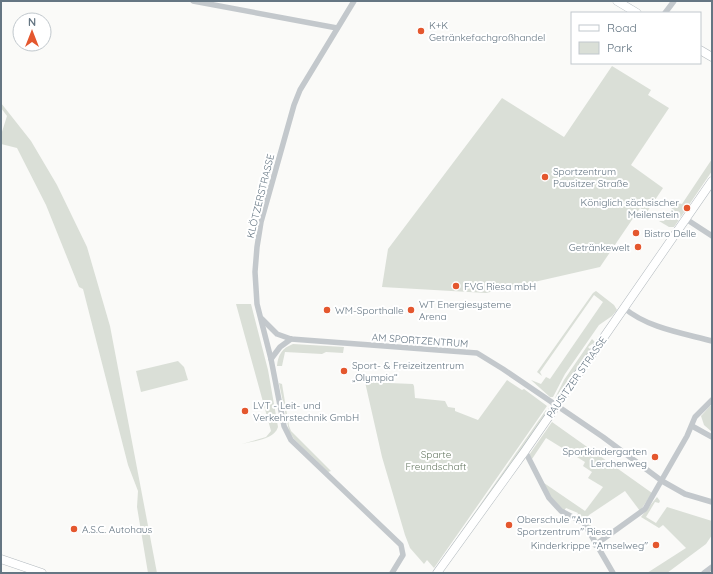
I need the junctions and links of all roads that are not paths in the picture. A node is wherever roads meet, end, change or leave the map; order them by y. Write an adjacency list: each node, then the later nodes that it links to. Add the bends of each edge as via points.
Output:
1 (193, 1): 7 (street)
2 (354, 1): 7 (street, KLÖTZERSTRASSE)
3 (616, 1): 5 (street)
4 (674, 1): 6 (street)
5 (635, 12)
6 (666, 12)
7 (337, 28): 14 (street, KLÖTZERSTRASSE, via 298,93 271,181 256,247 255,284)
8 (701, 51): 9 (street)
9 (712, 57)
10 (712, 180): 11 (street, PAUSITZER STRASSE)
11 (686, 219): 12 (street); 13 (street, PAUSITZER STRASSE)
12 (712, 236)
13 (624, 308): 16 (street, via 635,317 651,324); 19 (street, PAUSITZER STRASSE)
14 (260, 318): 15 (street, AM SPORTZENTRUM, via 272,330); 17 (street, KLÖTZERSTRASSE)
15 (291, 339): 17 (street, via 280,347); 19 (street, AM SPORTZENTRUM, via 474,352)
16 (712, 341)
17 (271, 359): 29 (street, KLÖTZERSTRASSE, via 287,434 401,545 403,555)
18 (712, 400): 20 (street, via 698,414)
19 (556, 405): 22 (street, PAUSITZER STRASSE); 23 (street, AM SPORTZENTRUM)
20 (692, 426): 21 (street); 23 (street)
21 (712, 437)
22 (525, 451): 25 (street, via 550,498 561,511 584,523); 30 (street, PAUSITZER STRASSE)
23 (662, 481): 24 (street, AM SPORTZENTRUM, via 685,494); 25 (street, via 644,511)
24 (712, 502)
25 (595, 545): 31 (street)
26 (1, 559): 28 (street)
27 (712, 567): 32 (street)
28 (42, 573)
29 (392, 573)
30 (437, 573)
31 (613, 573)
32 (704, 573)

